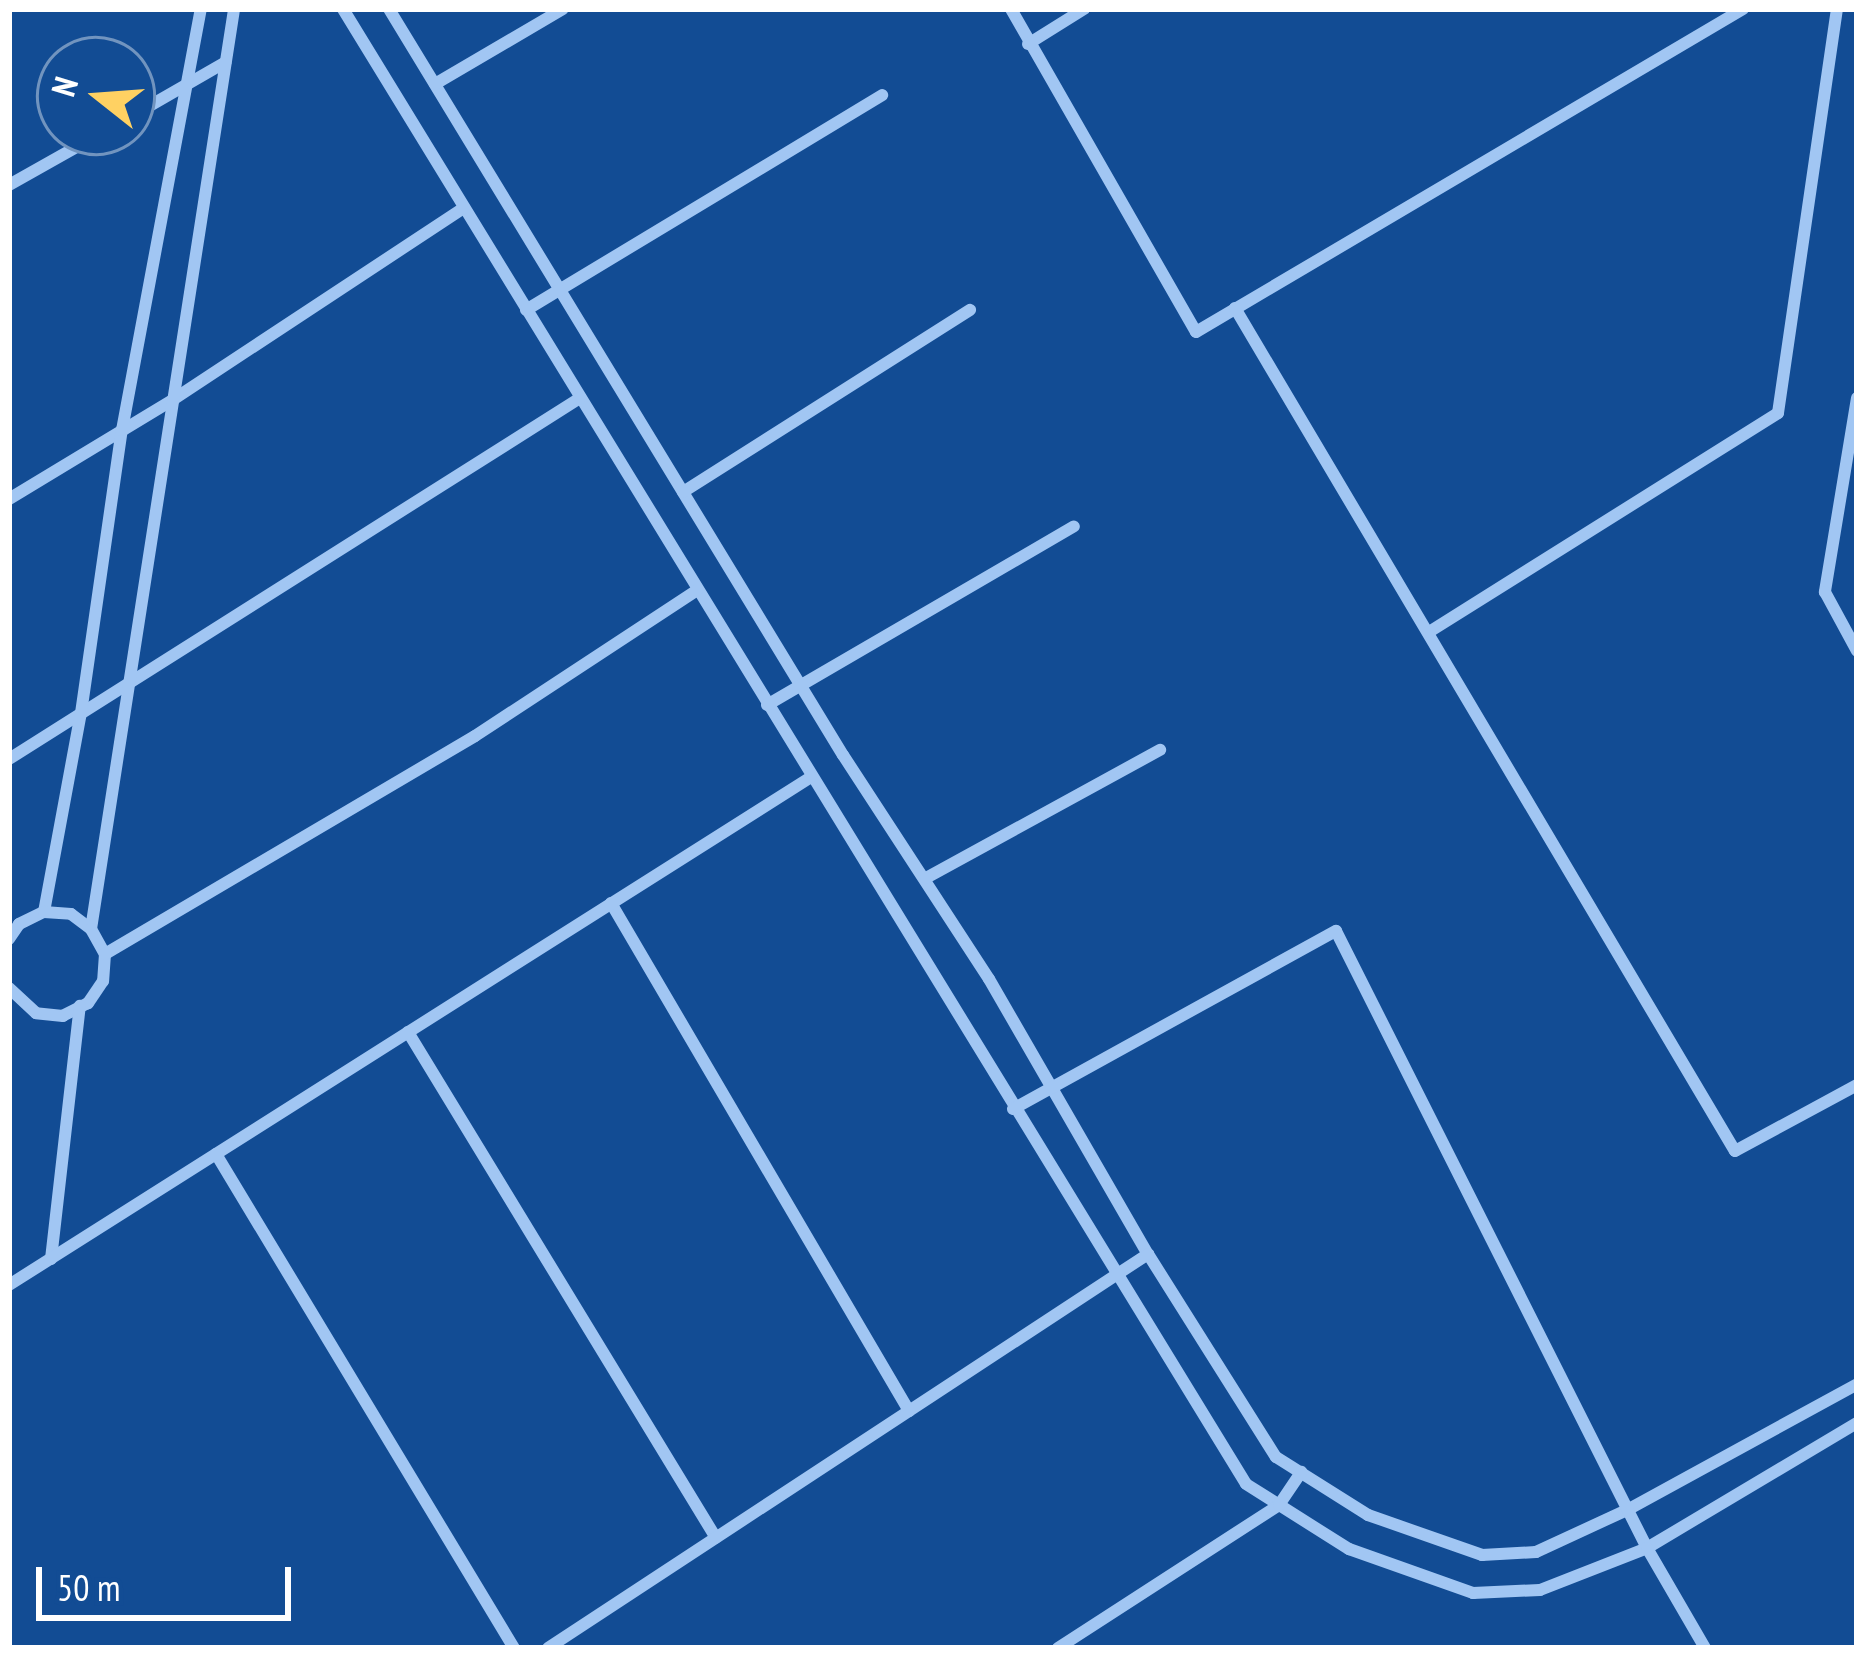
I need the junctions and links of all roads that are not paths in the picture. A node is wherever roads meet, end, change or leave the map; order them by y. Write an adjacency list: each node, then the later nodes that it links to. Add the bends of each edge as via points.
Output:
1 (201, 9): 12 (street)
2 (234, 9): 11 (street)
3 (343, 9): 18 (street)
4 (389, 9): 13 (street)
5 (563, 9): 13 (street)
6 (1011, 9): 10 (street)
7 (1084, 9): 10 (street)
8 (1743, 9): 20 (street)
9 (1837, 9): 31 (street, via 1778,412)
10 (1028, 44): 20 (street, via 1196,332)
11 (226, 62): 12 (street); 25 (street)
12 (188, 84): 15 (street); 26 (street)
13 (435, 84): 19 (street)
14 (881, 95): 19 (street)
15 (156, 102)
16 (60, 156): 17 (street)
17 (9, 185)
18 (464, 208): 21 (street); 25 (street)
19 (560, 290): 21 (street); 27 (street)
20 (1235, 308): 31 (street)
21 (526, 310): 23 (street)
22 (970, 310): 27 (street)
23 (580, 398): 30 (street); 33 (street)
24 (1857, 398): 32 (street, via 1826,592)
25 (174, 399): 26 (street); 33 (street)
26 (122, 430): 28 (street); 36 (street)
27 (683, 492): 34 (street)
28 (9, 499)
29 (1074, 526): 34 (street)
30 (697, 590): 35 (street); 45 (street, via 455,748)
31 (1429, 632): 49 (street, via 1735,1151)
32 (1857, 651)
33 (130, 683): 36 (street); 43 (street)
34 (801, 685): 35 (street); 40 (street)
35 (766, 705): 39 (street)
36 (81, 712): 38 (street); 42 (street)
37 (1160, 750): 40 (street)
38 (9, 759)
39 (811, 777): 41 (street); 51 (street)
40 (926, 878): 50 (street)
41 (611, 903): 48 (street); 58 (street)
42 (44, 912): 43 (street, via 70,914); 44 (street)
43 (92, 929): 45 (street)
44 (9, 939)
45 (105, 954): 47 (street, via 103,981)
46 (9, 988): 47 (street, via 36,1013 63,1016)
47 (80, 1006): 54 (street)
48 (408, 1032): 52 (street); 63 (street)
49 (1857, 1084)
50 (1053, 1087): 51 (street); 53 (street); 62 (street, via 1336,931)
51 (1013, 1109): 55 (street)
52 (217, 1154): 54 (street); 65 (street)
53 (1148, 1254): 55 (street); 60 (street, via 1276,1457)
54 (51, 1258): 56 (street)
55 (1114, 1276): 58 (street); 61 (street, via 1246,1484)
56 (9, 1286)
57 (1857, 1384): 62 (street)
58 (909, 1411): 63 (street)
59 (1857, 1423): 64 (street)
60 (1301, 1472): 61 (street); 62 (street, via 1368,1515 1483,1555 1536,1552)
61 (1279, 1505): 64 (street, via 1348,1549 1473,1593 1540,1590); 67 (street)
62 (1629, 1508): 64 (street)
63 (716, 1538): 66 (street)
64 (1647, 1548): 68 (street)
65 (514, 1648)
66 (548, 1648)
67 (1058, 1648)
68 (1705, 1648)

